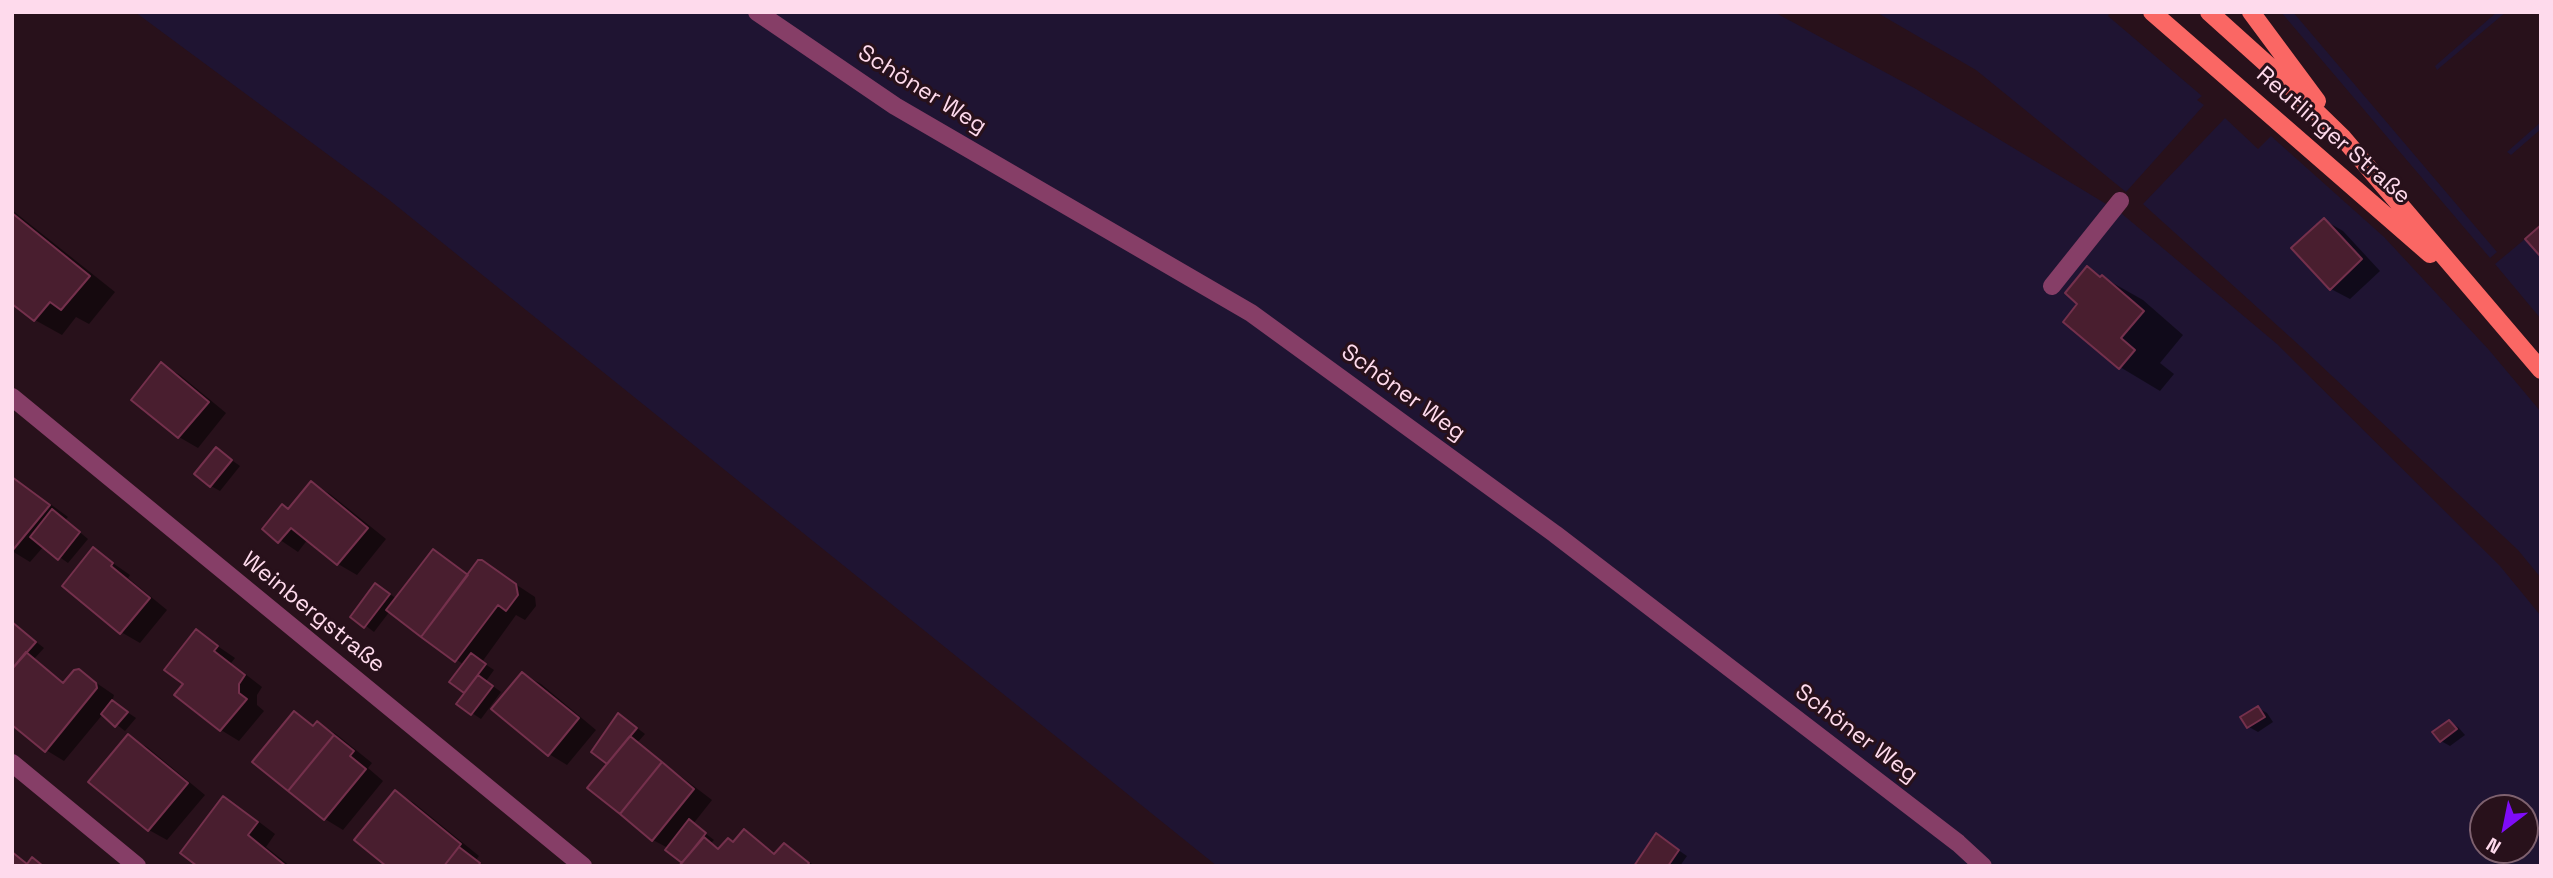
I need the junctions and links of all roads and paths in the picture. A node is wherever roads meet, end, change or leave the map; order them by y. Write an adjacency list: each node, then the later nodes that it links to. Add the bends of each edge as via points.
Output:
1 (757, 12): 14 (street, Schöner Weg, via 895,106 1251,313 1566,542)
2 (2152, 12): 8 (main road, Reutlinger Straße)
3 (2209, 12): 5 (main road, Reutlinger Straße)
4 (2251, 12): 5 (main road)
5 (2343, 138): 8 (main road, Reutlinger Straße)
6 (2120, 201): 7 (street)
7 (2052, 286)
8 (2480, 297): 9 (main road, Reutlinger Straße)
9 (2541, 370)
10 (12, 397): 13 (street, Weinbergstraße)
11 (12, 763): 12 (street)
12 (137, 866)
13 (583, 866)
14 (1983, 866)

